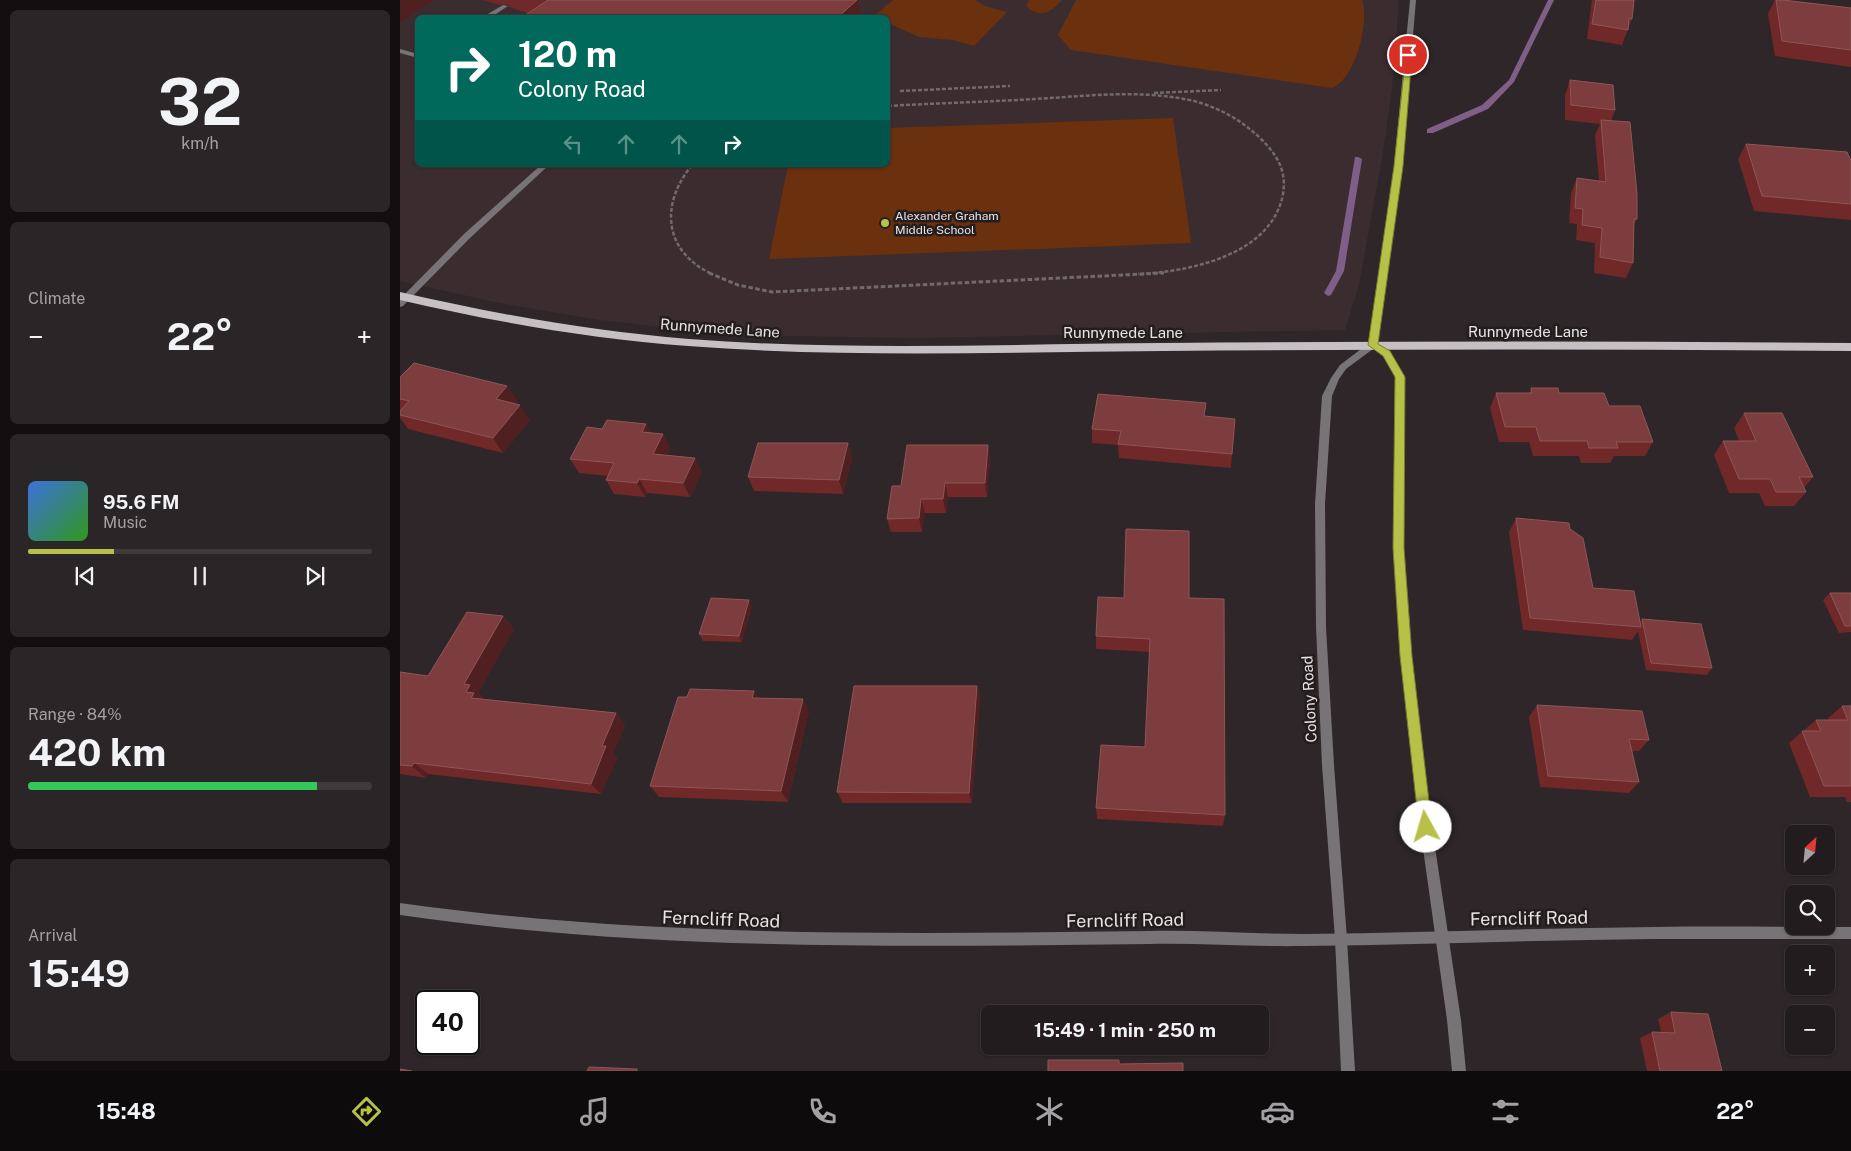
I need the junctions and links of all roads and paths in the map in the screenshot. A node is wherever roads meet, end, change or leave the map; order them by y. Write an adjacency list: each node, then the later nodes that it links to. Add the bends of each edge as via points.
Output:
1 (1413, 0): 14 (street, via 1398,166)
2 (505, 6): 3 (street)
3 (489, 15)
4 (400, 51): 5 (street)
5 (415, 55)
6 (1010, 86): 8 (path)
7 (1221, 90): 9 (path)
8 (900, 91)
9 (1136, 94): 10 (path); 12 (path, via 1186,99 1212,106 1245,123 1266,141 1276,155 1284,188 1281,204 1272,221 1241,249 1219,260 1165,273 772,292 718,278 696,266 680,250 671,230 670,210 674,191)
10 (890, 106)
11 (543, 167): 13 (street)
12 (691, 167)
13 (402, 299): 14 (main road, Runnymede Lane, via 576,329 730,345 865,349)
14 (1373, 345): 15 (main road, Runnymede Lane); 18 (street, via 1386,353 1400,377 1398,548 1404,633); 19 (street, Colony Road, via 1343,367 1327,396 1320,504 1321,627)
15 (1851, 347)
16 (400, 909): 19 (street, Ferncliff Road, via 600,931 726,937)
17 (1851, 933): 18 (street, Ferncliff Road)
18 (1440, 937): 19 (street, Ferncliff Road); 21 (street)
19 (1341, 939): 20 (street, Colony Road)
20 (1348, 1071)
21 (1459, 1071)

